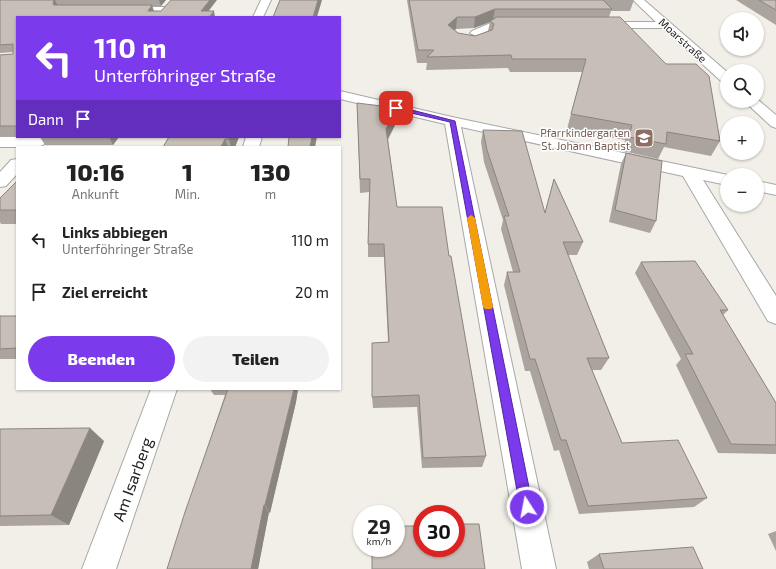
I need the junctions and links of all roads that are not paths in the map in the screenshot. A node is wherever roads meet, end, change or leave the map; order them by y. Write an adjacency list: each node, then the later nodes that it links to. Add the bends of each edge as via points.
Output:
1 (173, 0): 5 (street)
2 (266, 0): 7 (street)
3 (638, 0): 10 (street, Moarstraße)
4 (120, 9): 5 (lane)
5 (165, 9): 6 (street)
6 (158, 16)
7 (258, 16)
8 (533, 25): 11 (street, via 493,25 471,32 485,39 480,43)
9 (587, 25): 10 (street)
10 (666, 25): 12 (street, Moarstraße)
11 (471, 44)
12 (720, 73)
13 (341, 95): 15 (street)
14 (759, 108): 16 (street)
15 (452, 121): 20 (street); 28 (street)
16 (776, 123)
17 (0, 142): 18 (street)
18 (37, 142)
19 (16, 165): 22 (street)
20 (689, 172): 21 (street); 25 (street)
21 (720, 179)
22 (0, 182)
23 (764, 187): 24 (street)
24 (776, 190)
25 (776, 315)
26 (164, 390): 27 (street, Am Isarberg)
27 (99, 569)
28 (538, 569)

